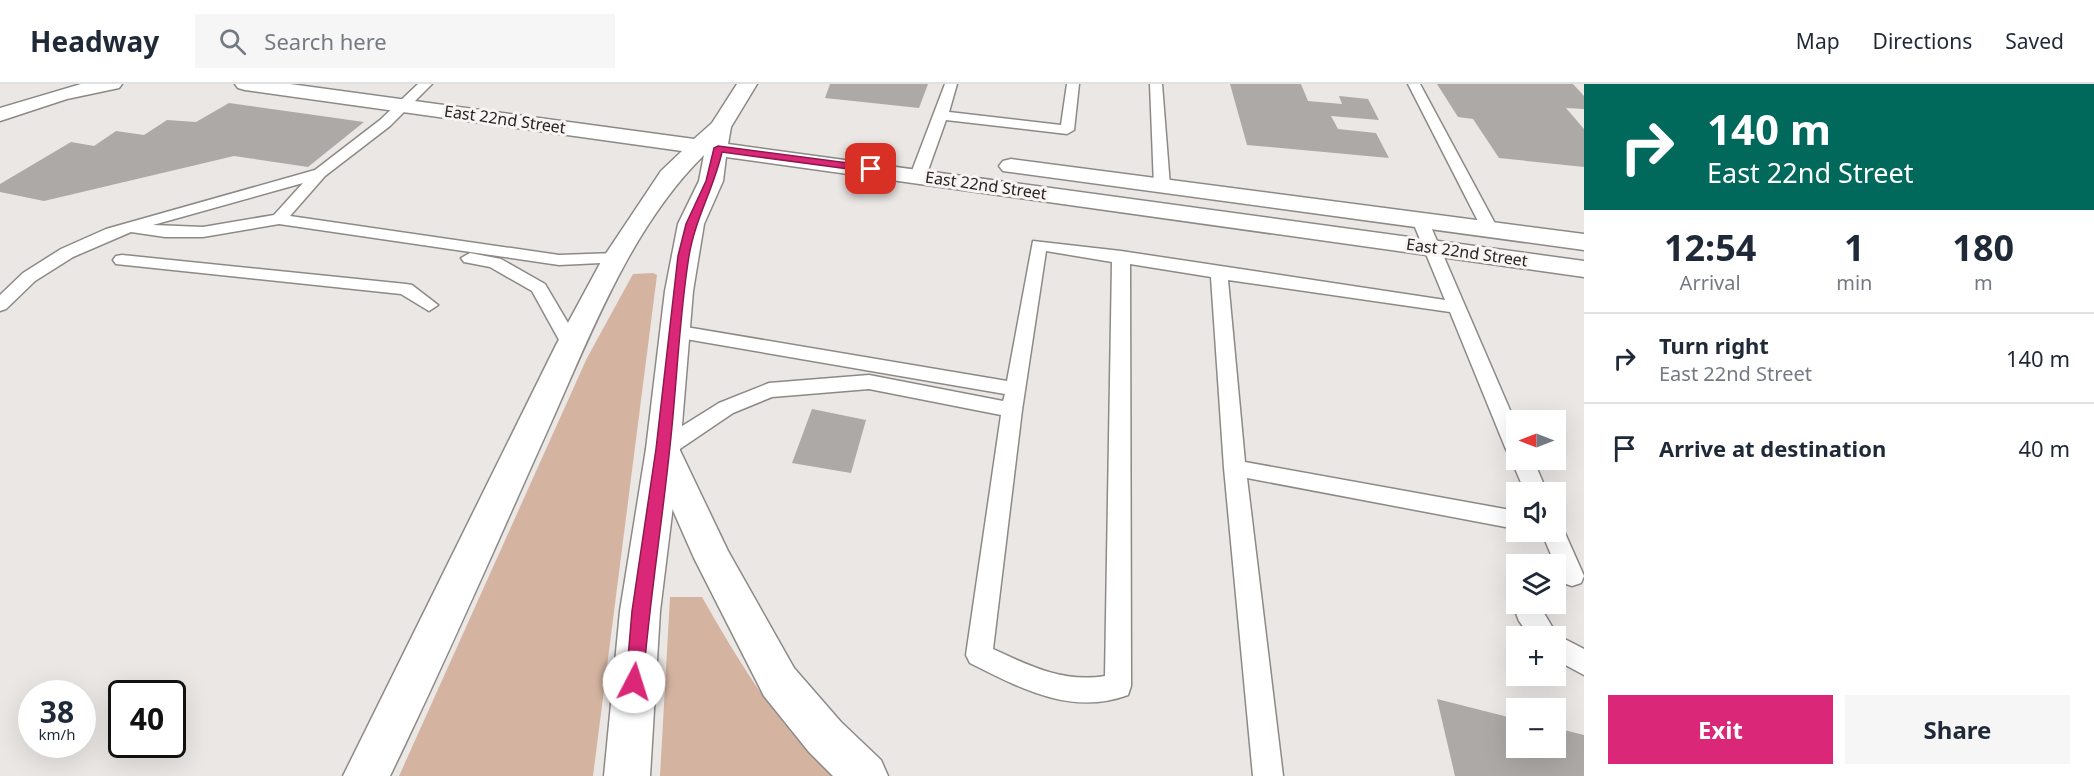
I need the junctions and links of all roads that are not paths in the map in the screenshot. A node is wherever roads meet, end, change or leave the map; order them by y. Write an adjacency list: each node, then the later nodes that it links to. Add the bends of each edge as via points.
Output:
1 (34, 84): 11 (main road)
2 (112, 84): 12 (main road, via 62,94)
3 (245, 84): 10 (main road, East 22nd Street)
4 (747, 84): 14 (main road)
5 (951, 84): 13 (lane)
6 (1073, 84): 13 (lane, via 1067,130)
7 (1156, 84): 18 (lane)
8 (1414, 84): 22 (lane)
9 (431, 87): 10 (main road, East 22nd Street)
10 (402, 95): 14 (main road, East 22nd Street); 17 (lane)
11 (0, 108)
12 (0, 115)
13 (942, 115): 15 (lane)
14 (716, 135): 15 (main road, East 22nd Street); 28 (main road, via 669,176); 36 (main road, via 711,181 691,224 684,256)
15 (925, 160): 26 (main road, East 22nd Street)
16 (986, 162): 18 (main road, East 22nd Street)
17 (320, 173): 19 (lane); 21 (lane)
18 (1162, 186): 20 (main road, East 22nd Street)
19 (279, 219): 21 (lane, via 202,232); 24 (lane)
20 (1420, 220): 22 (main road, East 22nd Street); 26 (lane)
21 (132, 227): 23 (lane)
22 (1490, 229): 25 (main road, East 22nd Street)
23 (112, 232): 32 (lane, via 29,277); 35 (lane, via 69,267)
24 (425, 242): 28 (lane, via 450,242 559,260); 37 (lane, via 439,252 495,263 539,288)
25 (1584, 242)
26 (1431, 247): 30 (main road, East 22nd Street); 34 (lane)
27 (1121, 256): 31 (lane); 38 (lane, via 1039,245); 38 (lane, via 1118,686 1082,692 1031,680 979,655)
28 (616, 258): 37 (main road)
29 (122, 260): 33 (lane, via 406,289)
30 (1584, 269)
31 (1219, 273): 34 (lane); 41 (lane)
32 (0, 305)
33 (429, 305)
34 (1456, 307): 39 (lane)
35 (0, 310)
36 (674, 331): 38 (lane); 40 (main road)
37 (571, 345): 49 (main road)
38 (1014, 399): 40 (lane, via 869,382 769,390 726,408)
39 (1506, 424)
40 (663, 449): 50 (main road, via 640,611); 51 (main road, via 713,558 779,682 825,737)
41 (1235, 468): 42 (lane); 52 (lane)
42 (1506, 518)
43 (1556, 542): 44 (lane)
44 (1570, 577)
45 (1528, 614): 46 (lane)
46 (1537, 626)
47 (1566, 652): 48 (lane)
48 (1584, 663)
49 (366, 776)
50 (627, 776)
51 (865, 776)
52 (1268, 776)

